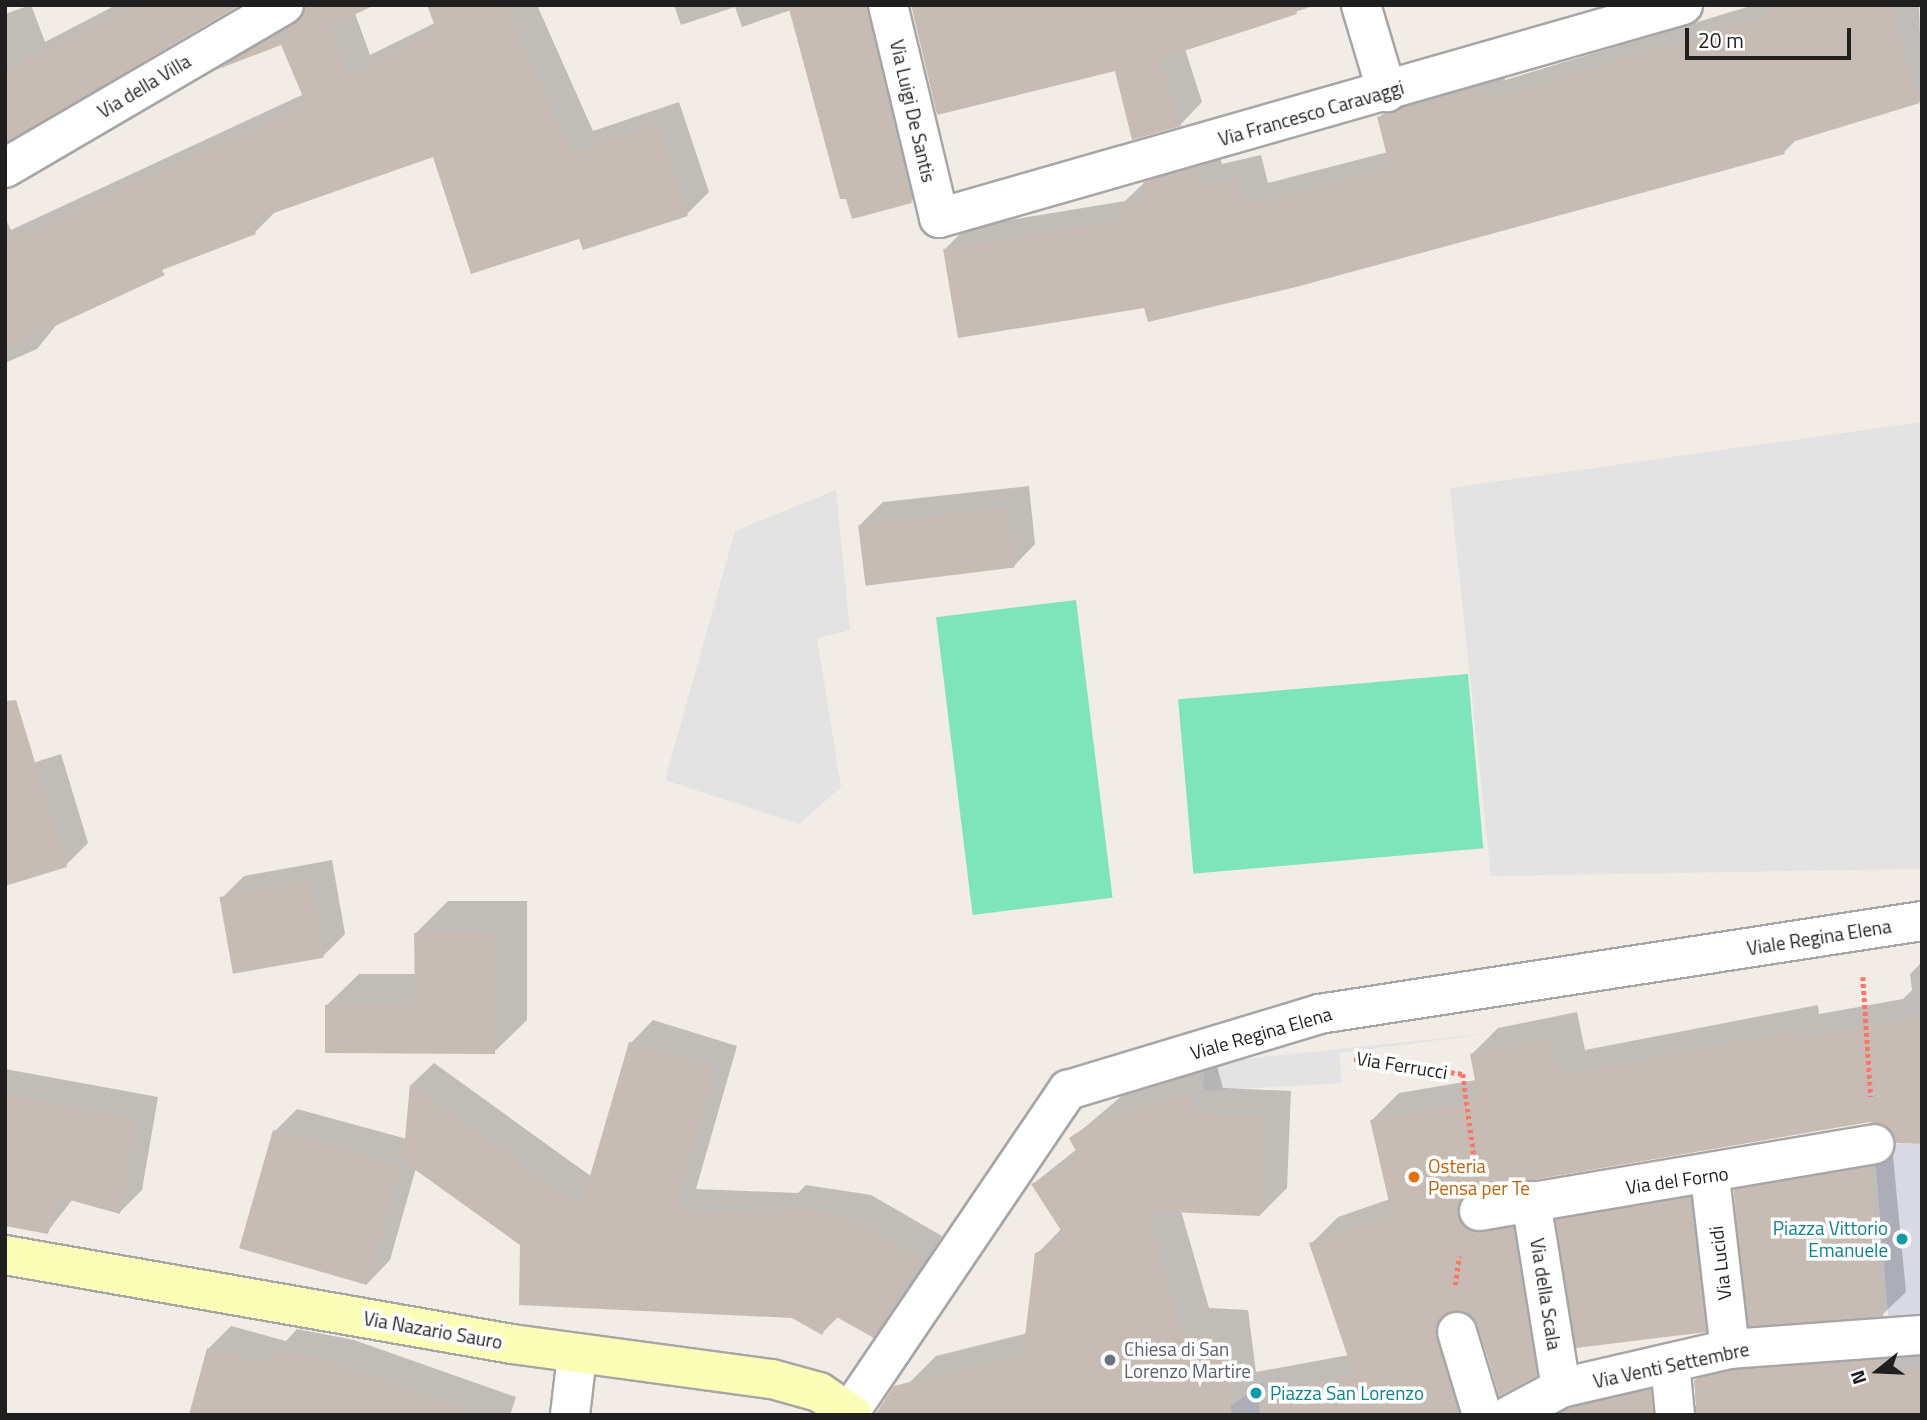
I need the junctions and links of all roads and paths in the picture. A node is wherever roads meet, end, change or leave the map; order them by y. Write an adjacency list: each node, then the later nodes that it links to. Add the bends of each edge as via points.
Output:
1 (284, 5): 6 (street, Via della Villa)
2 (888, 5): 7 (street, Via Luigi De Santis)
3 (1361, 5): 5 (street)
4 (1683, 5): 5 (street, Via Francesco Caravaggi)
5 (1387, 92): 7 (street, Via Francesco Caravaggi)
6 (5, 168)
7 (939, 218)
8 (1922, 921): 9 (street, Viale Regina Elena)
9 (1861, 931): 11 (path); 22 (street, Viale Regina Elena, via 1319,1014 1068,1090)
10 (1350, 1057): 14 (path, Via Ferrucci, via 1464,1074)
11 (1874, 1144): 12 (street, Via del Forno)
12 (1710, 1177): 13 (street, Via del Forno); 18 (street, Via Lucidi)
13 (1531, 1200): 14 (street, Via del Forno); 21 (street, Via della Scala)
14 (1479, 1211): 16 (path, Via Ferrucci, via 1480,1253 1454,1257)
15 (5, 1255): 19 (street, Via Nazario Sauro)
16 (1457, 1332): 24 (street)
17 (1922, 1335): 18 (street, Via Venti Settembre)
18 (1730, 1349): 20 (street, Via Venti Settembre)
19 (577, 1355): 22 (street, Via Nazario Sauro, via 772,1379); 23 (street)
20 (1671, 1363): 21 (street, Via Venti Settembre); 26 (street)
21 (1561, 1388): 25 (street, Via Venti Settembre)
22 (852, 1412)
23 (570, 1415)
24 (1482, 1415)
25 (1510, 1415)
26 (1675, 1415)

